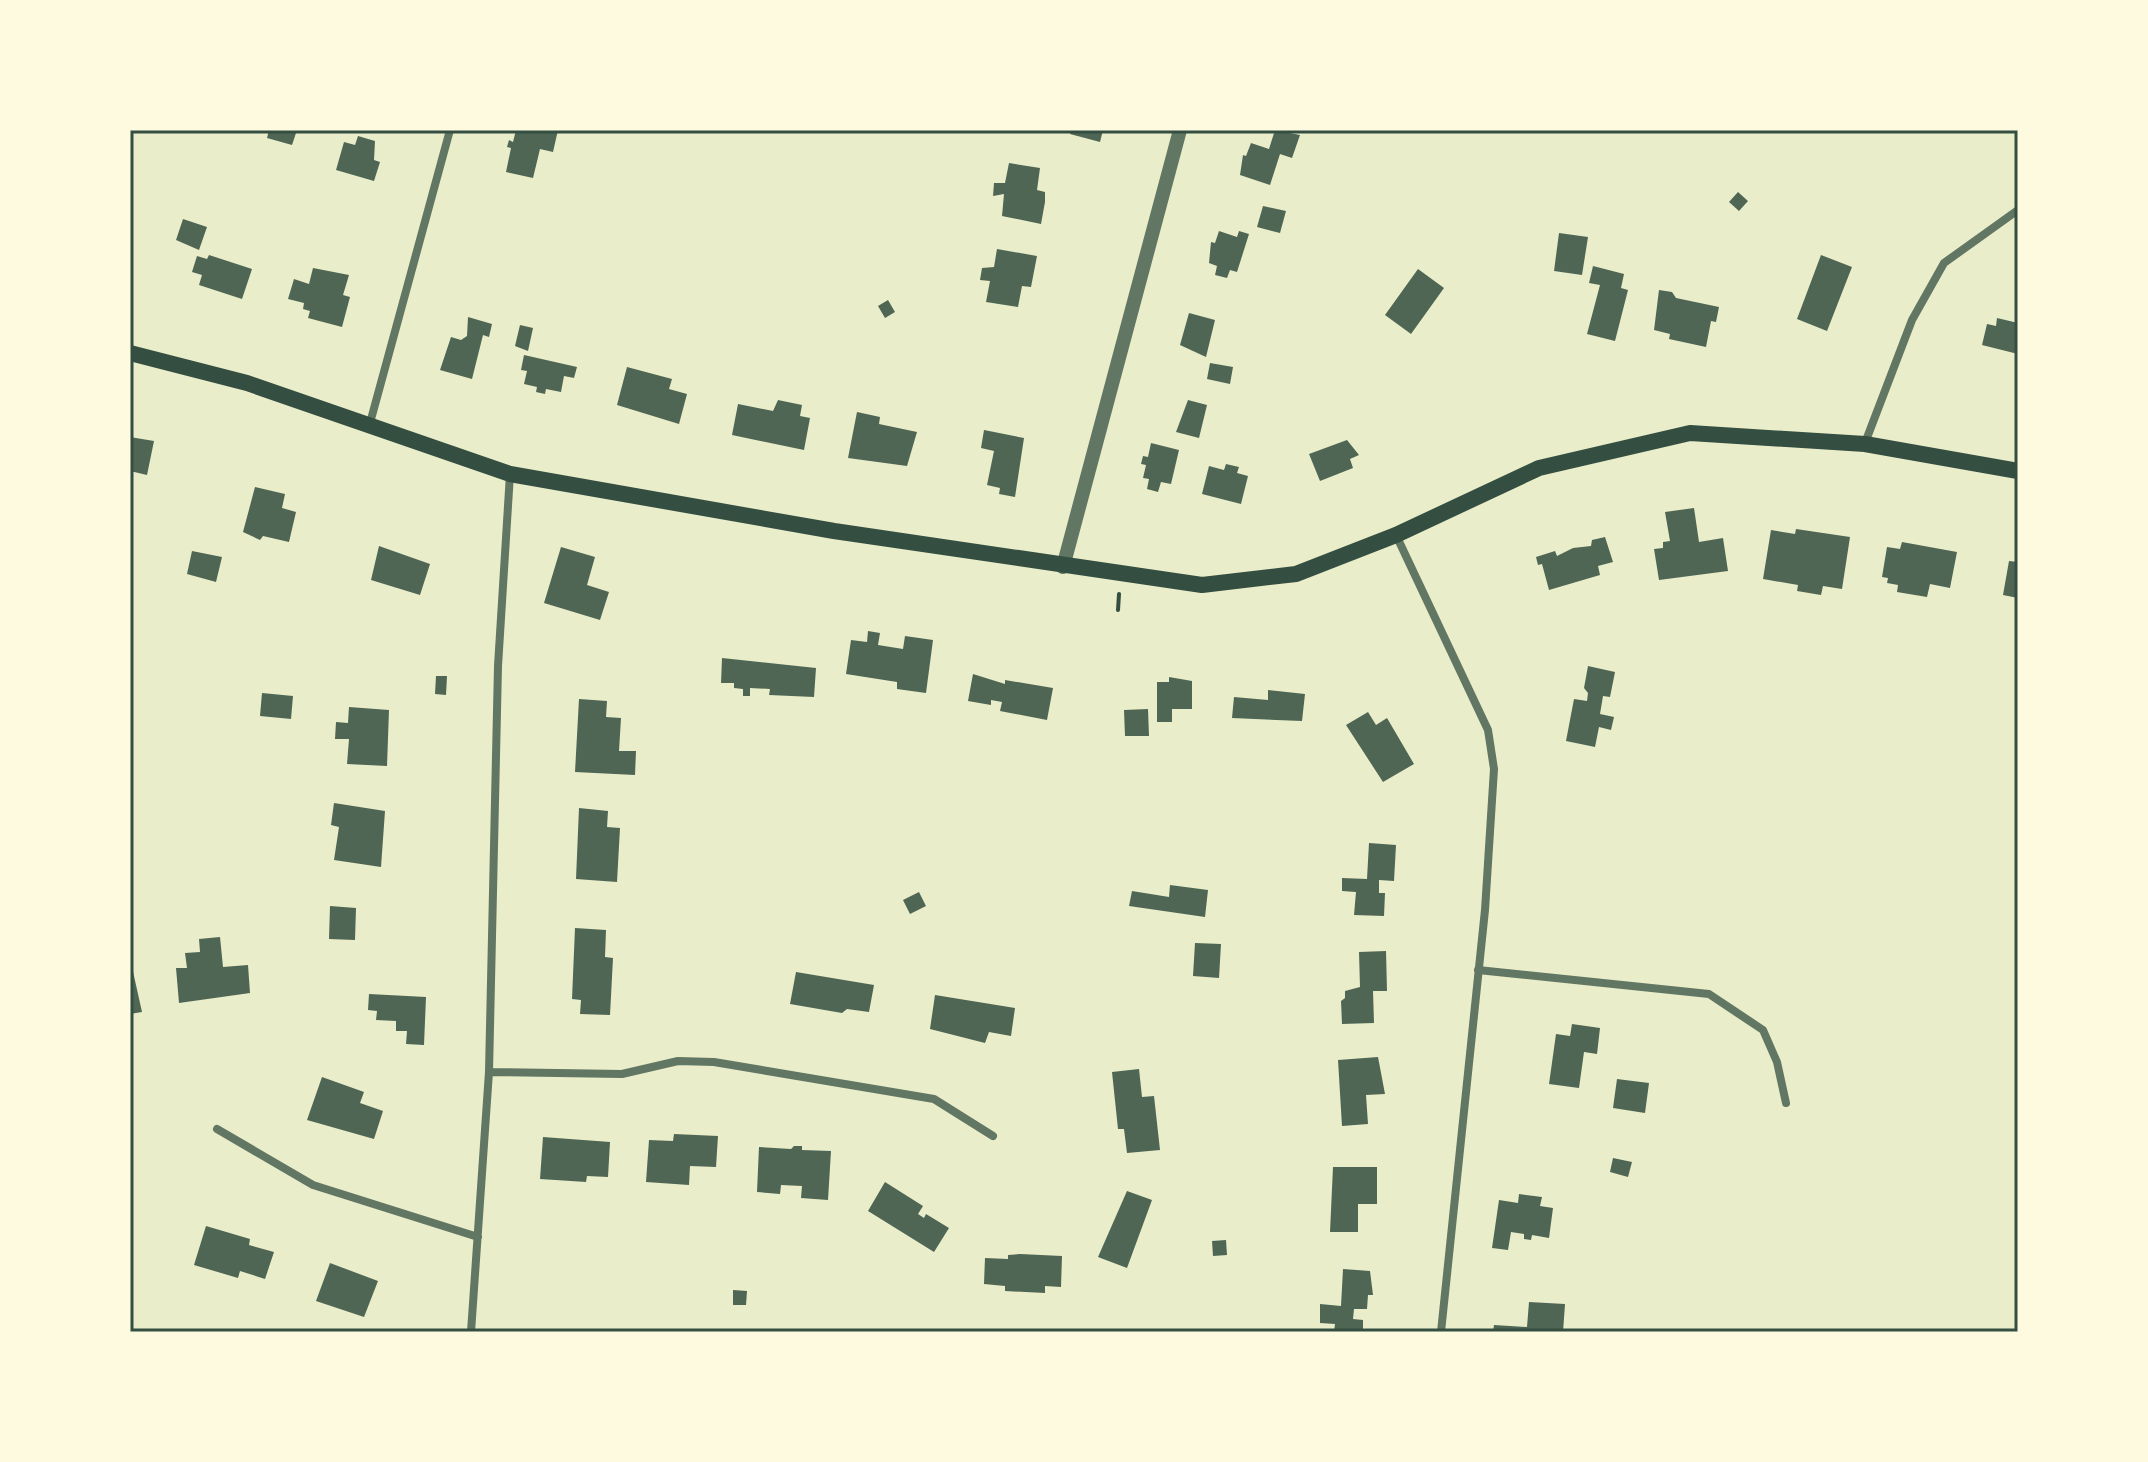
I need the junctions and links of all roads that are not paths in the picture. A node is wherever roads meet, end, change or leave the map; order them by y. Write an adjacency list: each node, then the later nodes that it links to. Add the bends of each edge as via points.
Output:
1 (450, 130): 5 (street)
2 (1180, 130): 10 (street)
3 (2018, 210): 6 (street, via 1944,263 1912,320)
4 (130, 353): 5 (main road)
5 (370, 423): 8 (main road)
6 (1865, 444): 7 (main road); 9 (main road, via 1690,433 1539,468)
7 (2018, 471)
8 (510, 474): 10 (main road); 12 (street, via 498,666)
9 (1396, 535): 10 (main road, via 1296,574 1202,585); 11 (street, via 1488,730 1493,816)
10 (1063, 567)
11 (1478, 970): 13 (street, via 1709,994 1763,1030); 18 (street)
12 (489, 1072): 15 (street, via 622,1074 678,1061 714,1062 934,1099); 16 (street)
13 (1786, 1103)
14 (217, 1129): 16 (street, via 313,1185)
15 (993, 1136)
16 (478, 1237): 17 (street)
17 (471, 1332)
18 (1441, 1332)

